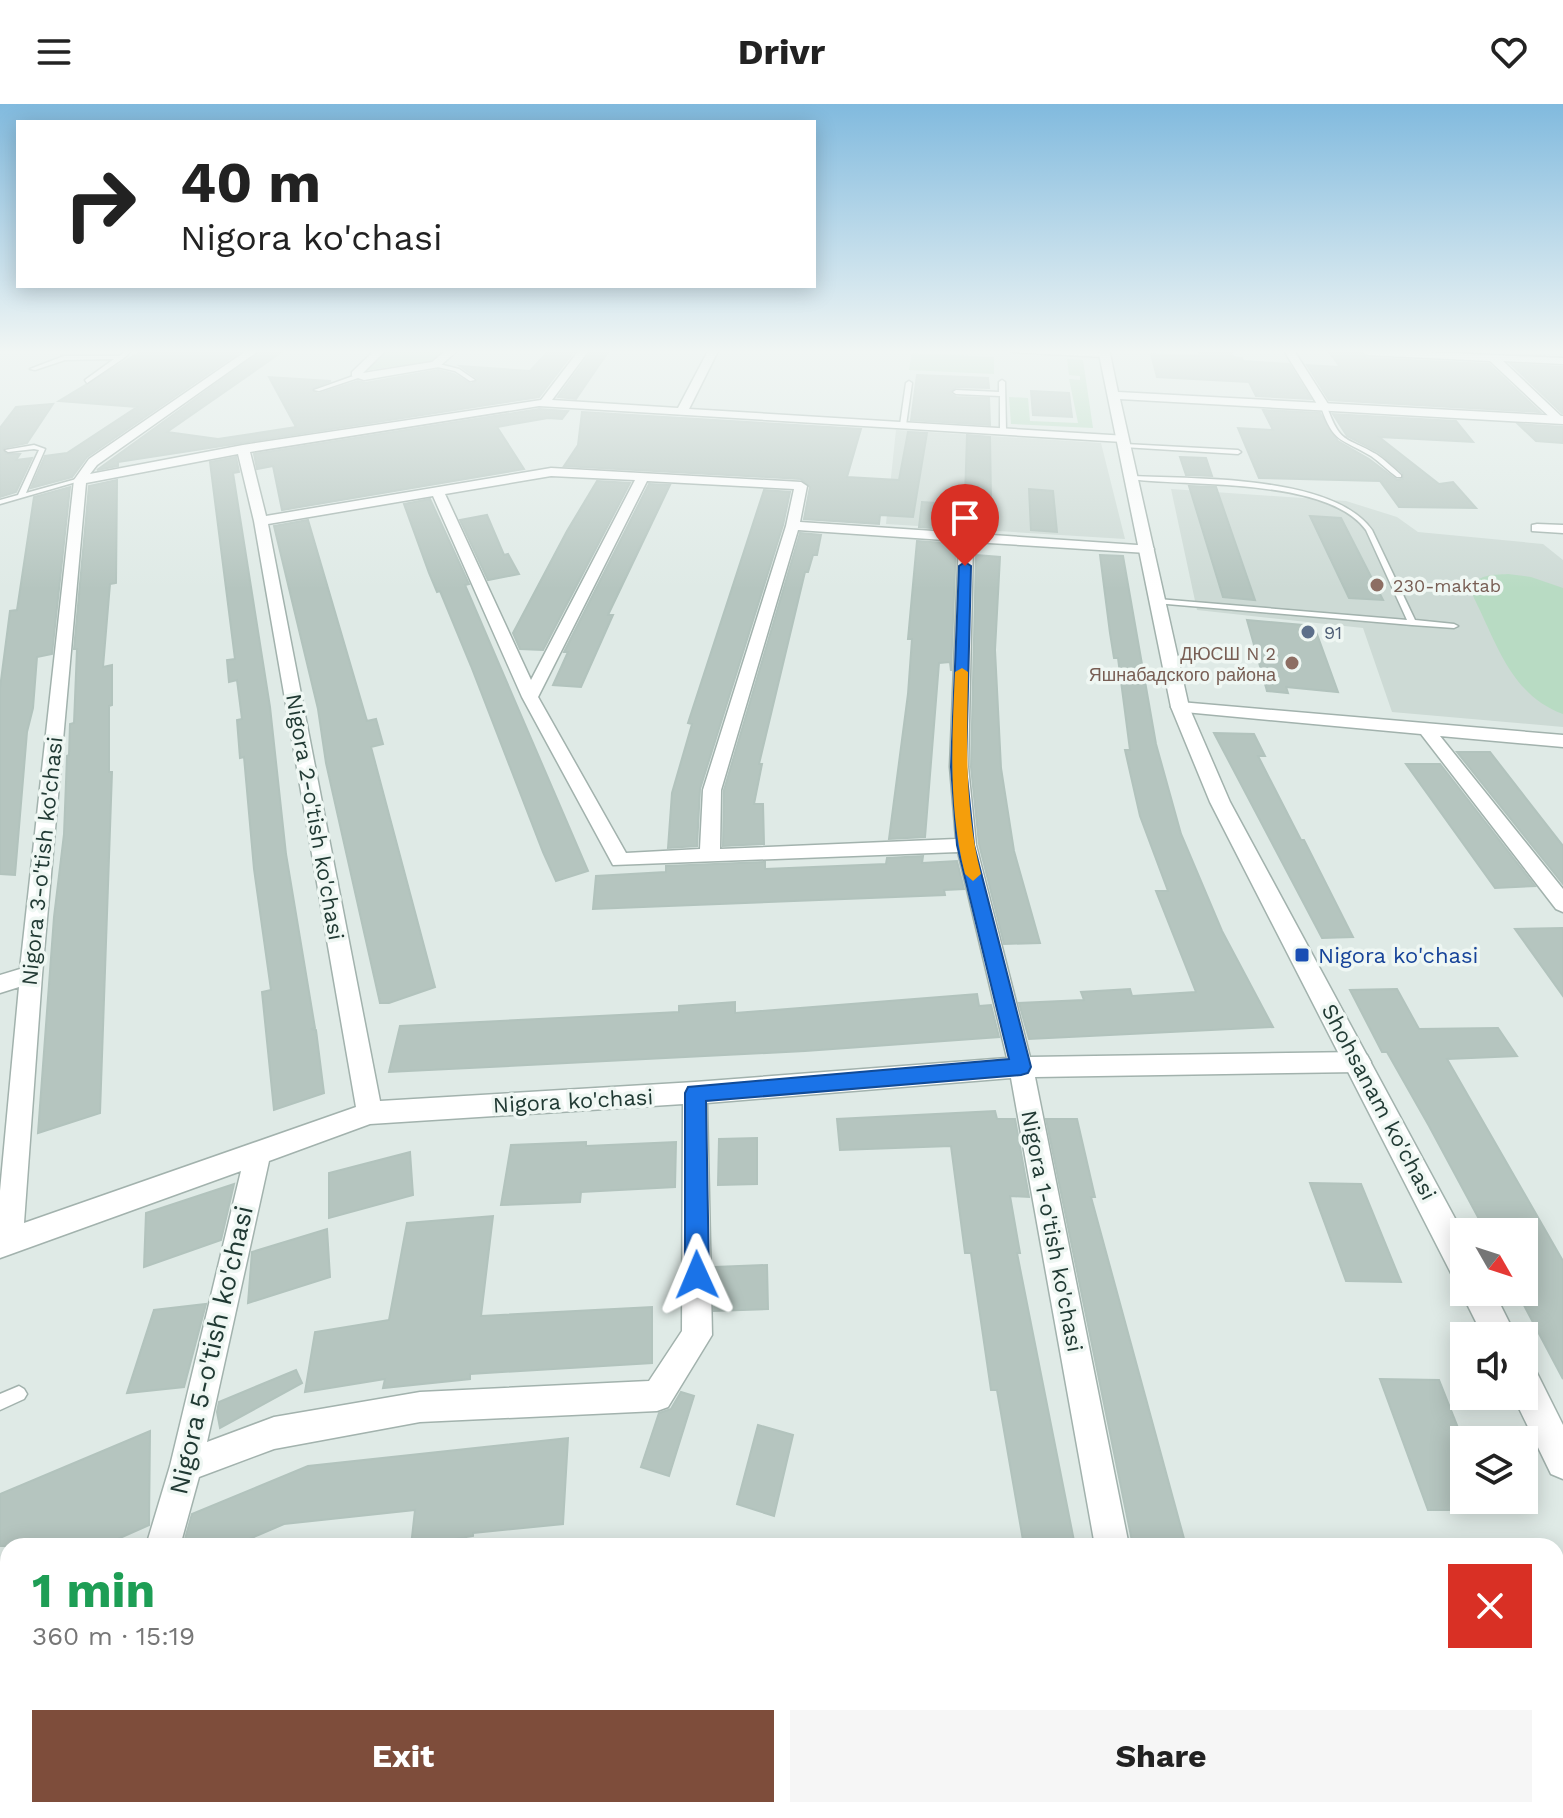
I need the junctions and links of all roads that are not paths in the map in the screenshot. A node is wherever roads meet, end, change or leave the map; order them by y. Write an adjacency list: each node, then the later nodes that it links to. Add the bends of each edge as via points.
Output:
1 (141, 429): 14 (street, via 93,462)
2 (377, 429): 8 (street)
3 (969, 429): 6 (street)
4 (1121, 429): 7 (street, Shohsanam ko'chasi)
5 (1331, 429): 11 (lane, via 1342,443 1371,453)
6 (1003, 431): 7 (street)
7 (1124, 442): 10 (lane); 13 (street, Shohsanam ko'chasi)
8 (243, 449): 14 (street); 18 (street, Nigora 2-o'tish ko'chasi)
9 (8, 450): 16 (lane, via 42,449)
10 (1238, 452)
11 (1399, 476)
12 (643, 477): 15 (street, via 551,472); 19 (street, via 801,486); 27 (street)
13 (1132, 478): 23 (street, Shohsanam ko'chasi); 25 (lane, via 1282,488 1335,505 1365,524)
14 (80, 480): 16 (lane); 34 (street, Nigora 3-o'tish ko'chasi)
15 (437, 491): 18 (street); 27 (street)
16 (21, 496): 17 (lane)
17 (0, 502)
18 (261, 521): 39 (street, Nigora 2-o'tish ko'chasi)
19 (793, 526): 22 (street); 32 (street, via 712,790)
20 (1537, 528): 21 (street)
21 (1563, 529)
22 (966, 537): 23 (street); 31 (street, Nigora 1-o'tish ko'chasi, via 959,767)
23 (1147, 549): 24 (street, Shohsanam ko'chasi)
24 (1158, 601): 25 (lane); 28 (street, Shohsanam ko'chasi)
25 (1412, 623): 26 (lane)
26 (1454, 626)
27 (530, 697): 32 (street, via 620,860)
28 (1180, 707): 29 (street); 36 (street, Shohsanam ko'chasi, via 1220,802)
29 (1426, 729): 30 (street); 33 (street)
30 (1563, 741)
31 (966, 845): 32 (street); 37 (street, Nigora 1-o'tish ko'chasi)
32 (710, 855)
33 (1563, 904)
34 (31, 975): 35 (street); 42 (street, Nigora 3-o'tish ko'chasi)
35 (0, 984)
36 (1359, 1062): 37 (street, Nigora ko'chasi); 41 (street, Shohsanam ko'chasi)
37 (1021, 1067): 38 (street, Nigora ko'chasi); 49 (street, Nigora 1-o'tish ko'chasi)
38 (695, 1093): 39 (street, Nigora ko'chasi); 47 (street, via 697,1335 657,1396 420,1407 274,1433)
39 (370, 1113): 40 (street, Nigora ko'chasi)
40 (258, 1154): 42 (street, Nigora ko'chasi); 47 (street, Nigora 5-o'tish ko'chasi)
41 (1450, 1239)
42 (5, 1243)
43 (19, 1394): 44 (lane)
44 (0, 1402)
45 (1537, 1410): 46 (street)
46 (1563, 1462)
47 (186, 1466): 48 (street, Nigora 5-o'tish ko'chasi)
48 (165, 1538)
49 (1110, 1538)

